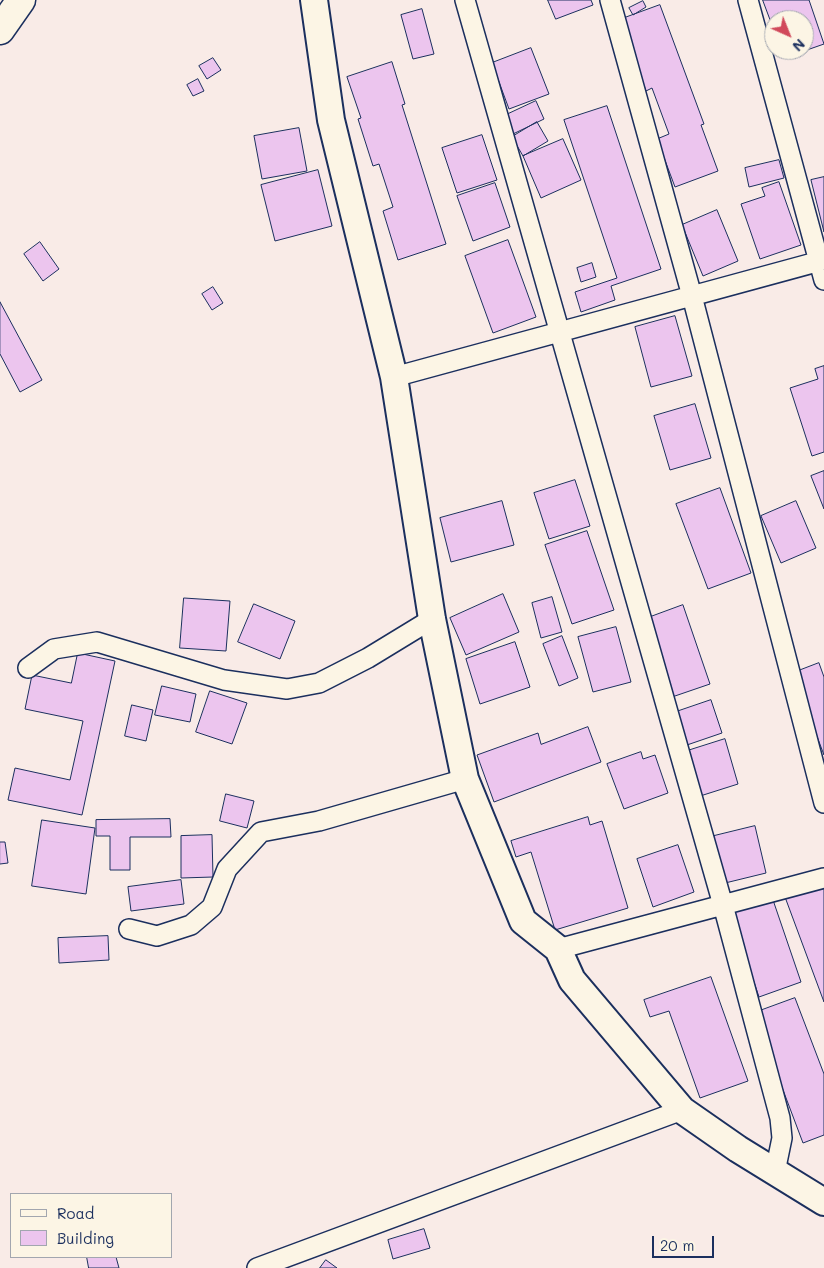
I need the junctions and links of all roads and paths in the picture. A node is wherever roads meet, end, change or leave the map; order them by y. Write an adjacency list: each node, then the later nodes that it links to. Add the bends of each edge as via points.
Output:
1 (21, 0): 6 (highway)
2 (314, 0): 11 (main road, via 331,120)
3 (465, 0): 10 (street)
4 (610, 0): 9 (street)
5 (748, 0): 7 (street)
6 (0, 30)
7 (821, 261): 8 (street); 9 (street)
8 (824, 280)
9 (692, 296): 10 (street); 15 (street)
10 (560, 332): 11 (street); 17 (street)
11 (394, 377): 12 (main road)
12 (432, 619): 13 (street, via 368,658 318,682 287,689 224,680 97,642 54,649); 14 (main road)
13 (28, 668)
14 (464, 780): 18 (street, via 319,822 261,832 227,869 212,907 191,925 157,936); 19 (main road, via 523,921)
15 (824, 803)
16 (824, 878): 17 (street)
17 (723, 905): 19 (street); 21 (street, via 780,1118 782,1138)
18 (129, 929)
19 (558, 949): 20 (main road, via 572,980)
20 (682, 1110): 21 (main road); 23 (street)
21 (774, 1172): 22 (main road)
22 (824, 1202)
23 (256, 1268)

